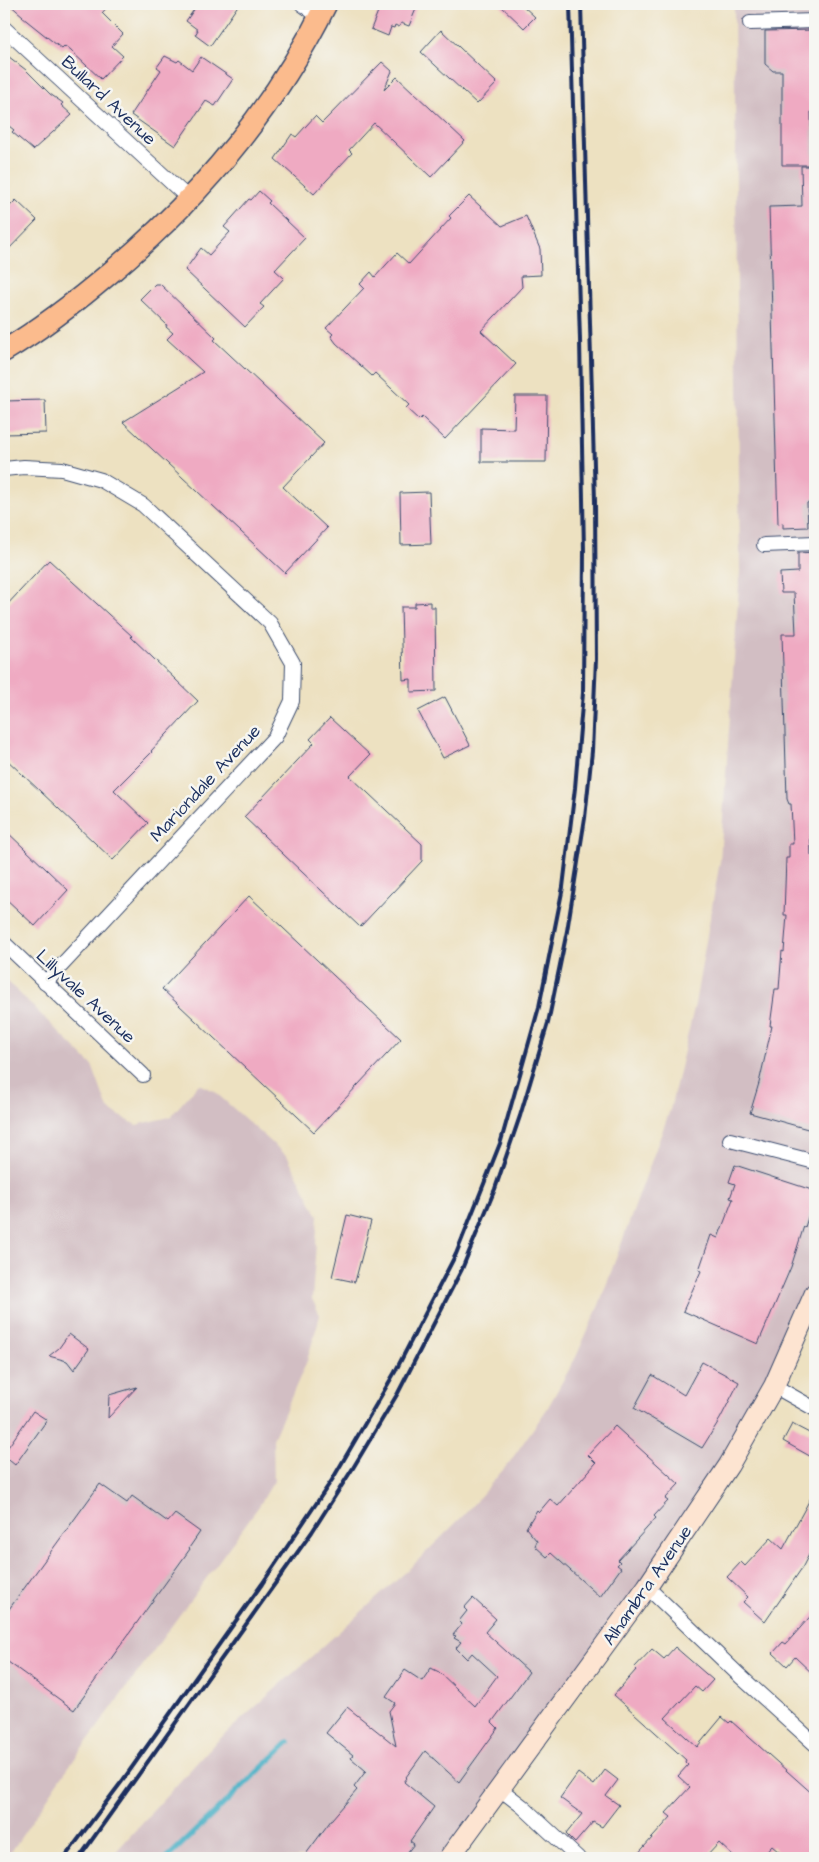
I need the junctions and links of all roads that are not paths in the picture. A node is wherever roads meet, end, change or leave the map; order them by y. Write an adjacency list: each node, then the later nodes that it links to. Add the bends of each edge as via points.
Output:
1 (302, 4): 2 (street)
2 (323, 10): 6 (main road, via 277,89 224,161)
3 (815, 21): 4 (street)
4 (750, 23)
5 (4, 28): 6 (street, Bullard Avenue)
6 (189, 200): 7 (main road, via 78,301)
7 (4, 352)
8 (4, 469): 12 (street, Mariondale Avenue, via 62,469 101,480 143,505 270,623 293,663 292,701 274,737)
9 (815, 543): 10 (street)
10 (764, 545)
11 (4, 944): 12 (street, Lillyvale Avenue)
12 (45, 983): 13 (street, Lillyvale Avenue)
13 (143, 1075)
14 (730, 1140): 15 (street)
15 (815, 1162)
16 (815, 1293): 17 (main road, Alhambra Avenue)
17 (774, 1386): 18 (street); 19 (main road, Alhambra Avenue, via 730,1465)
18 (815, 1409)
19 (647, 1587): 20 (street); 21 (main road, Alhambra Avenue)
20 (815, 1744)
21 (500, 1789): 22 (main road, Alhambra Avenue); 23 (street)
22 (449, 1858)
23 (578, 1858)

